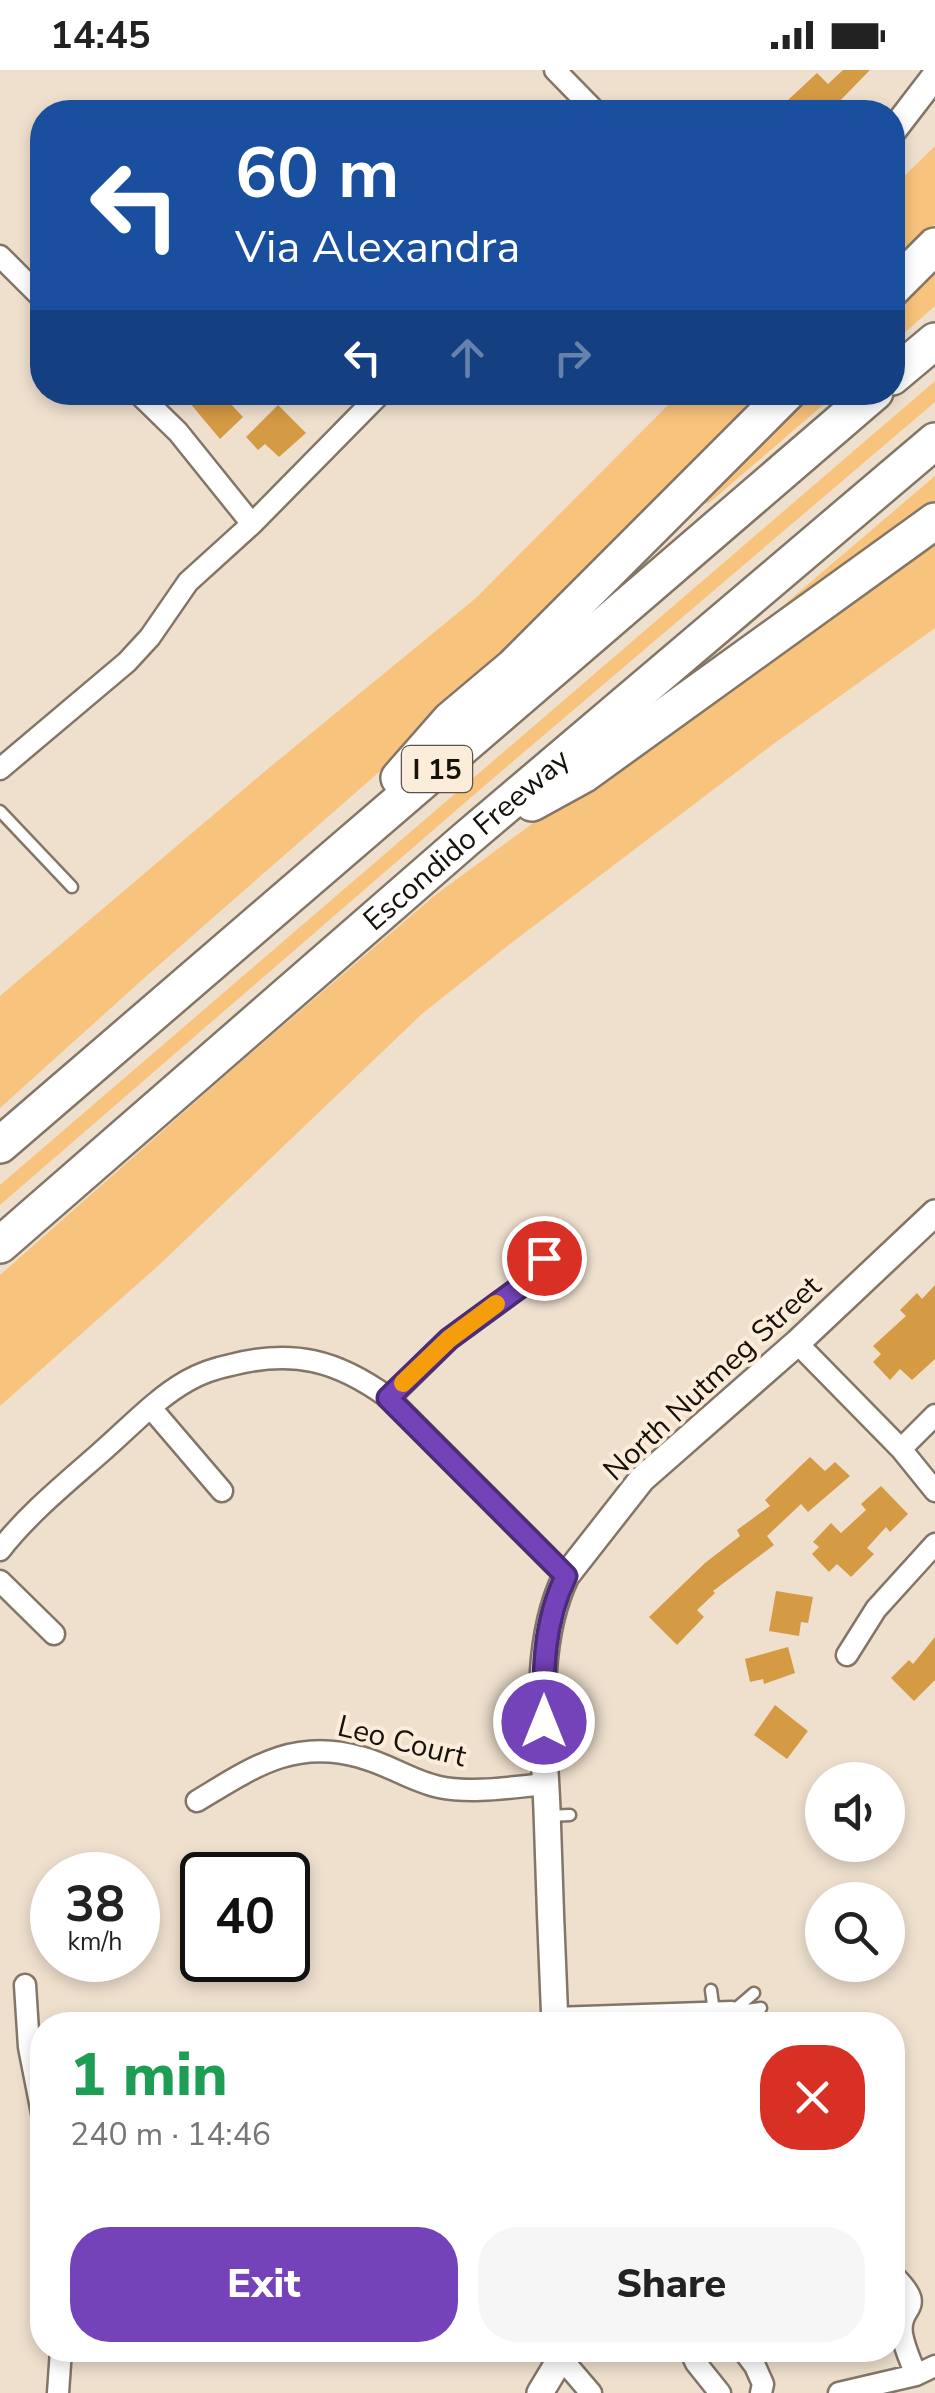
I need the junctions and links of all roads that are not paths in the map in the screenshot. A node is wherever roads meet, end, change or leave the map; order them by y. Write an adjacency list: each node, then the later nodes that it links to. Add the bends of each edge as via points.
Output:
1 (556, 70): 3 (street)
2 (935, 76): 4 (street)
3 (585, 100)
4 (905, 115)
5 (935, 246): 7 (highway)
6 (0, 256): 8 (street)
7 (905, 276)
8 (30, 286)
9 (935, 341): 10 (highway)
10 (905, 367)
11 (150, 405): 17 (street)
12 (369, 405): 17 (street)
13 (775, 405): 21 (highway, via 513,667 450,720)
14 (860, 405): 21 (highway, I 15)
15 (935, 440): 20 (highway, Escondido Freeway / I 15)
16 (935, 521): 20 (highway, via 583,775)
17 (252, 524): 18 (street, via 188,582 127,662)
18 (0, 769)
19 (0, 811): 22 (lane)
20 (465, 840): 25 (highway, Escondido Freeway / I 15)
21 (318, 871): 23 (highway, I 15)
22 (72, 888)
23 (0, 1145)
24 (935, 1212): 27 (street, North Nutmeg Street)
25 (0, 1245)
26 (544, 1258): 28 (street, via 531,1279 449,1339)
27 (797, 1344): 31 (street); 36 (street, North Nutmeg Street, via 642,1479)
28 (388, 1398): 29 (street, via 330,1365 276,1356 214,1369); 36 (street)
29 (151, 1408): 33 (street); 35 (street)
30 (935, 1415): 31 (street)
31 (901, 1449): 32 (street)
32 (935, 1491)
33 (222, 1492)
34 (935, 1544): 39 (street, via 876,1608)
35 (0, 1550)
36 (566, 1576): 40 (street, North Nutmeg Street, via 545,1636)
37 (0, 1581): 38 (street)
38 (54, 1634)
39 (848, 1655)
40 (546, 1784): 41 (street, Leo Court, via 443,1788 359,1756 298,1751 257,1764); 46 (street, North Nutmeg Street, via 558,1816)
41 (197, 1801)
42 (25, 1985): 48 (street)
43 (754, 1993): 44 (lane)
44 (719, 2005): 45 (lane); 47 (street)
45 (761, 2008)
46 (554, 2012)
47 (647, 2012)
48 (30, 2052)
49 (905, 2287): 50 (street, via 912,2300)
50 (905, 2313)
51 (905, 2340): 57 (street)
52 (59, 2362): 58 (street)
53 (552, 2362): 59 (street)
54 (564, 2362): 60 (street)
55 (696, 2362): 61 (street)
56 (752, 2362): 62 (street)
57 (925, 2371): 63 (street)
58 (58, 2393)
59 (540, 2393)
60 (591, 2393)
61 (720, 2393)
62 (761, 2393)
63 (838, 2393)

